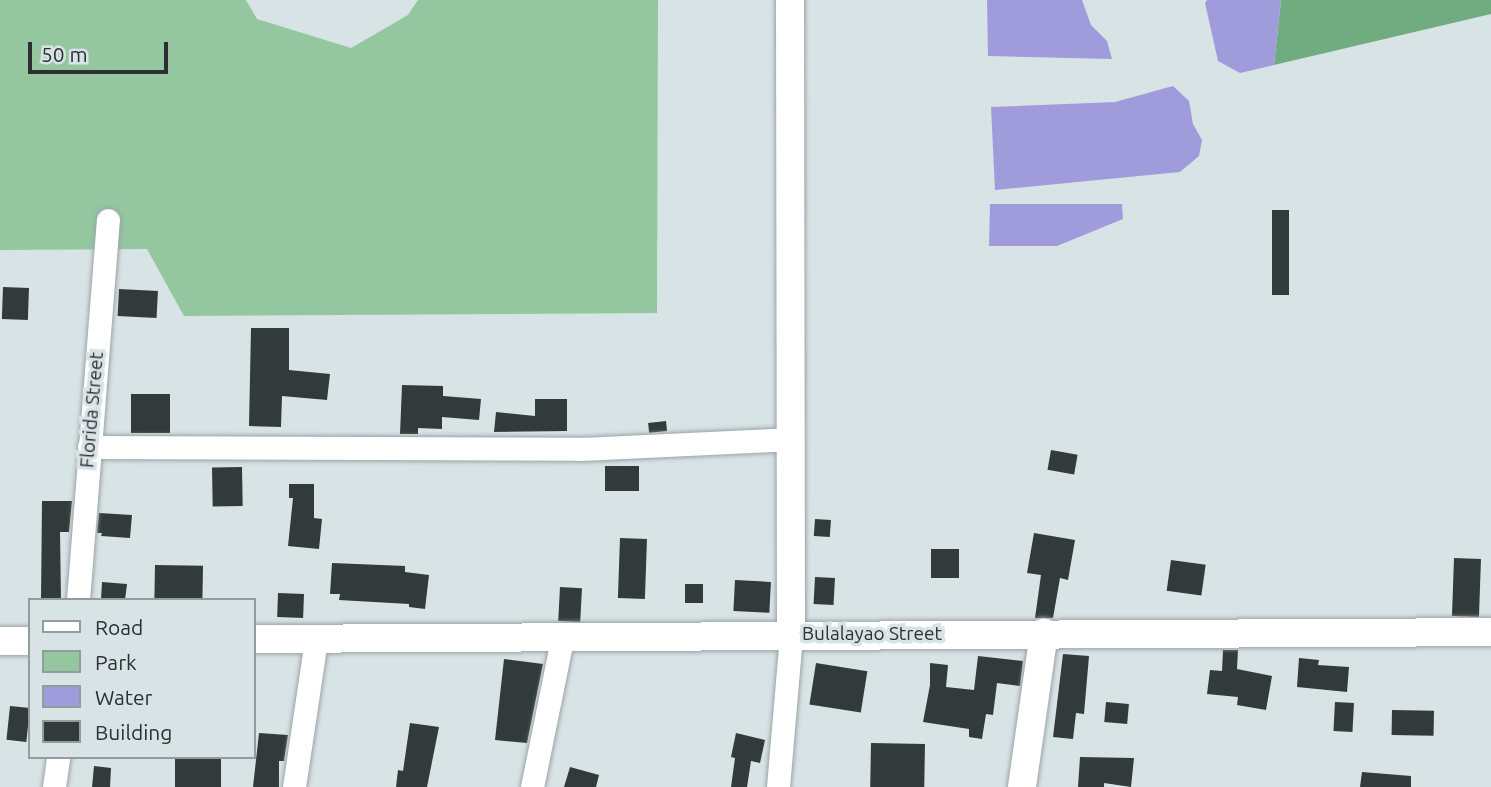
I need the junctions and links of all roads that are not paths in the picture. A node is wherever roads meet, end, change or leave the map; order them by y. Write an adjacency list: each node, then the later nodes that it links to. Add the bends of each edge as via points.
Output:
1 (790, 0): 3 (street)
2 (108, 220): 4 (street, Florida Street)
3 (789, 439): 4 (street, via 580,449); 8 (street)
4 (89, 447): 5 (street, Florida Street)
5 (78, 598)
6 (1491, 632): 7 (street, Bulalayao Street)
7 (1044, 633): 8 (street, Bulalayao Street); 19 (street)
8 (791, 635): 11 (street, Bulalayao Street); 18 (street)
9 (256, 639): 10 (street, Bulalayao Street)
10 (316, 639): 11 (street, Bulalayao Street); 16 (street)
11 (562, 639): 17 (street)
12 (0, 641): 13 (street)
13 (28, 641)
14 (58, 759): 15 (street)
15 (54, 787)
16 (295, 787)
17 (532, 787)
18 (778, 787)
19 (1022, 787)

